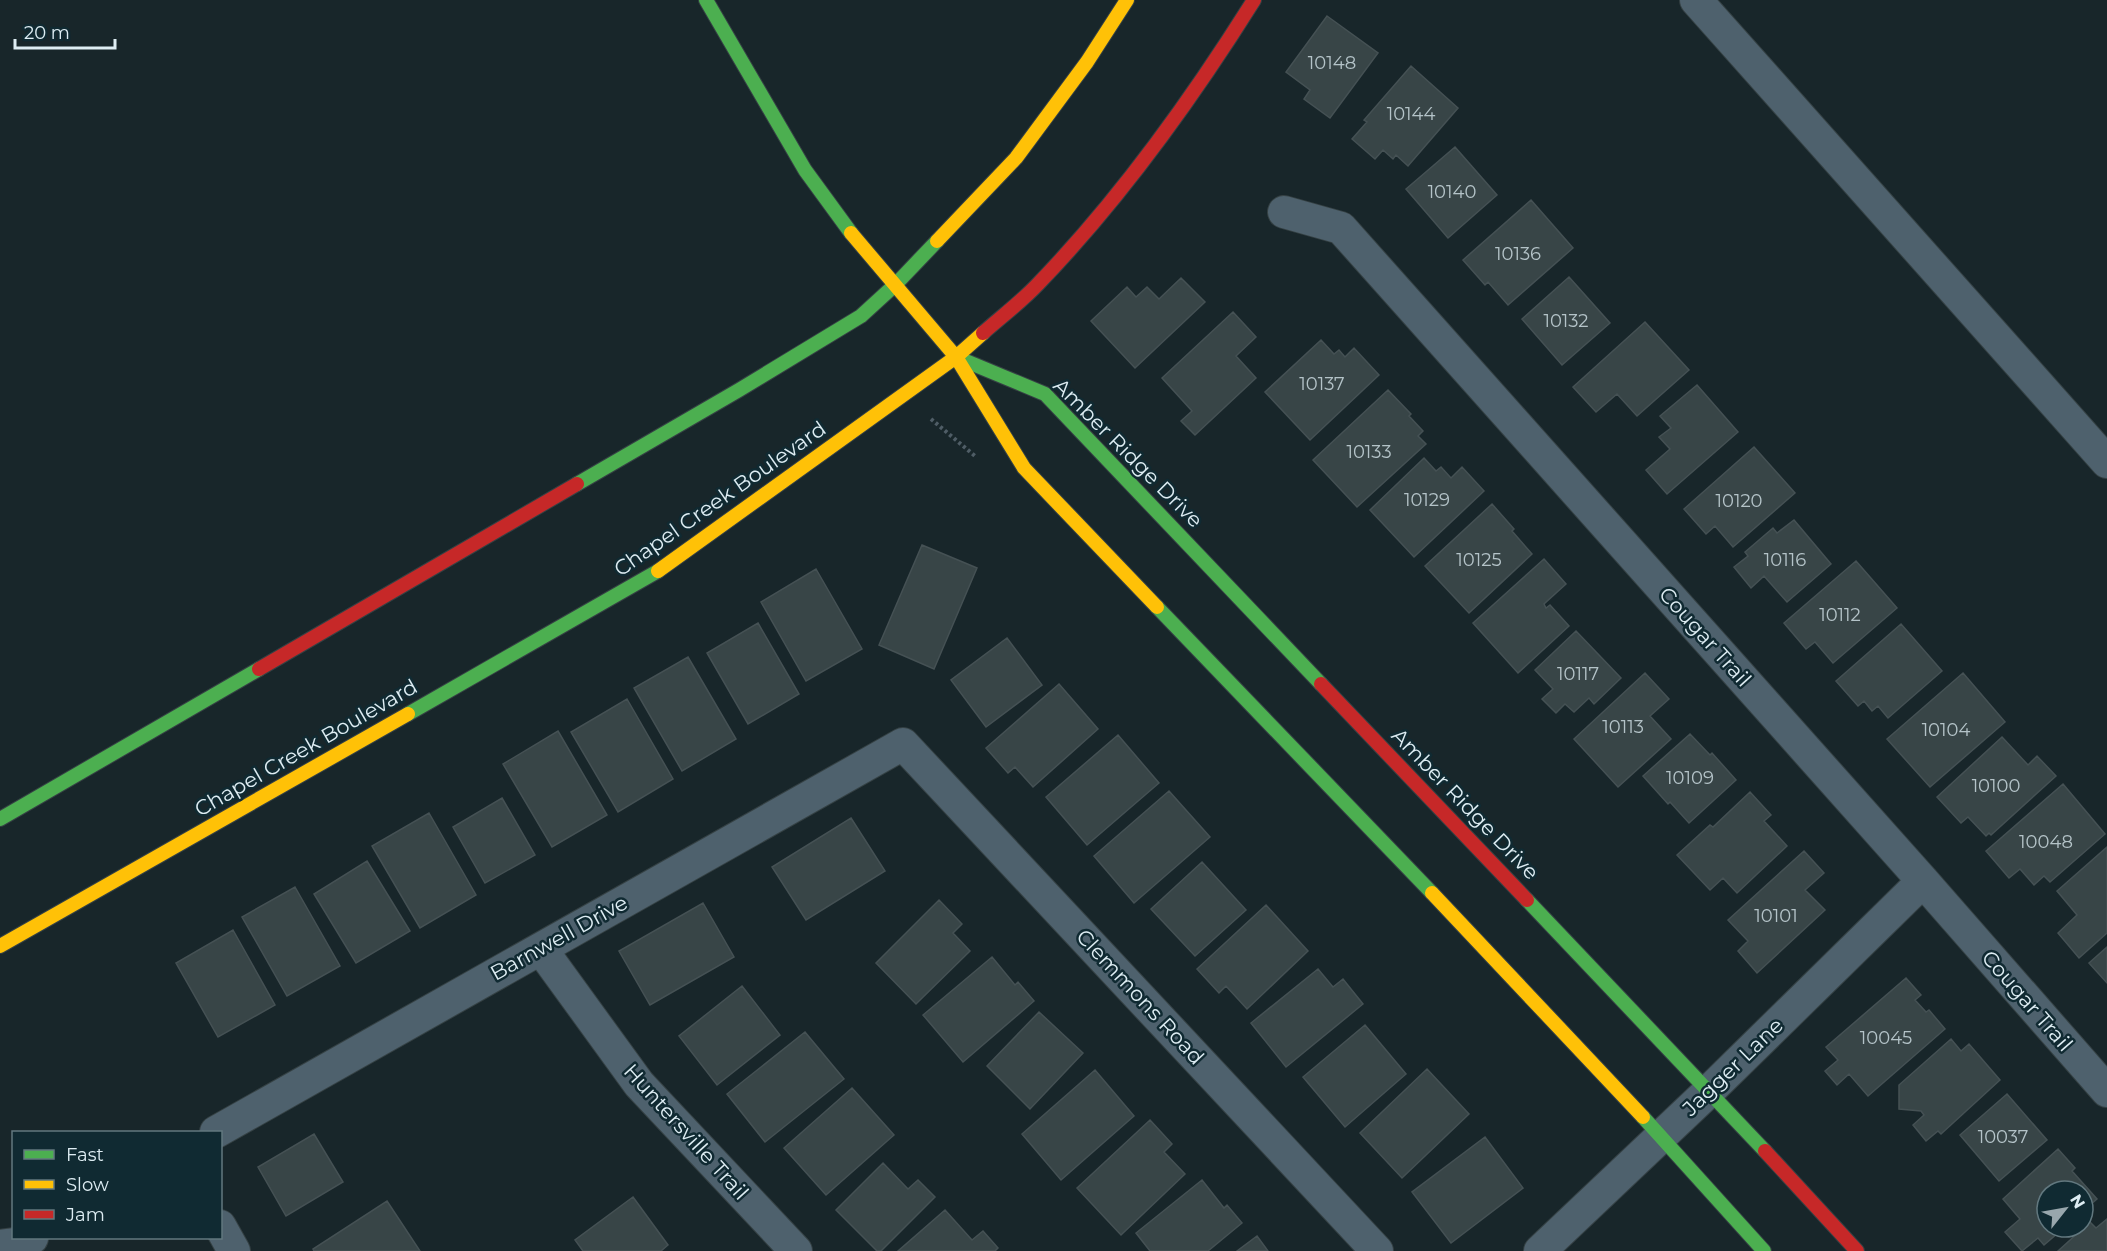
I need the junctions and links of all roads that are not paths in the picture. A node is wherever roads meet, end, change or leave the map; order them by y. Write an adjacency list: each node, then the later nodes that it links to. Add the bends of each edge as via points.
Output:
1 (706, 0): 6 (main road, via 811,178 841,221)
2 (1127, 0): 6 (main road, via 1016,158)
3 (1254, 0): 7 (main road, Chapel Creek Boulevard, via 1139,169 1036,286)
4 (1696, 0): 8 (street)
5 (1284, 212): 11 (street, Cougar Trail, via 1341,228)
6 (896, 284): 7 (main road); 10 (main road, via 861,316 749,384)
7 (956, 357): 12 (main road, Chapel Creek Boulevard, via 652,576); 14 (main road, Amber Ridge Drive, via 1045,394); 17 (main road, via 1024,468)
8 (2107, 462)
9 (903, 744): 13 (street, Barnwell Drive); 23 (street, Clemmons Road)
10 (0, 819)
11 (1923, 881): 14 (street, Jagger Lane); 15 (street, Cougar Trail)
12 (0, 946)
13 (541, 948): 16 (street, Barnwell Drive); 22 (street, Huntersville Trail, via 639,1084)
14 (1709, 1091): 17 (street, Jagger Lane); 26 (main road, Amber Ridge Drive)
15 (2107, 1092)
16 (218, 1131)
17 (1661, 1136): 24 (street, Jagger Lane); 25 (main road)
18 (222, 1230): 21 (street)
19 (30, 1239): 20 (street)
20 (0, 1246)
21 (234, 1251)
22 (796, 1251)
23 (1377, 1251)
24 (1540, 1251)
25 (1764, 1251)
26 (1857, 1251)

